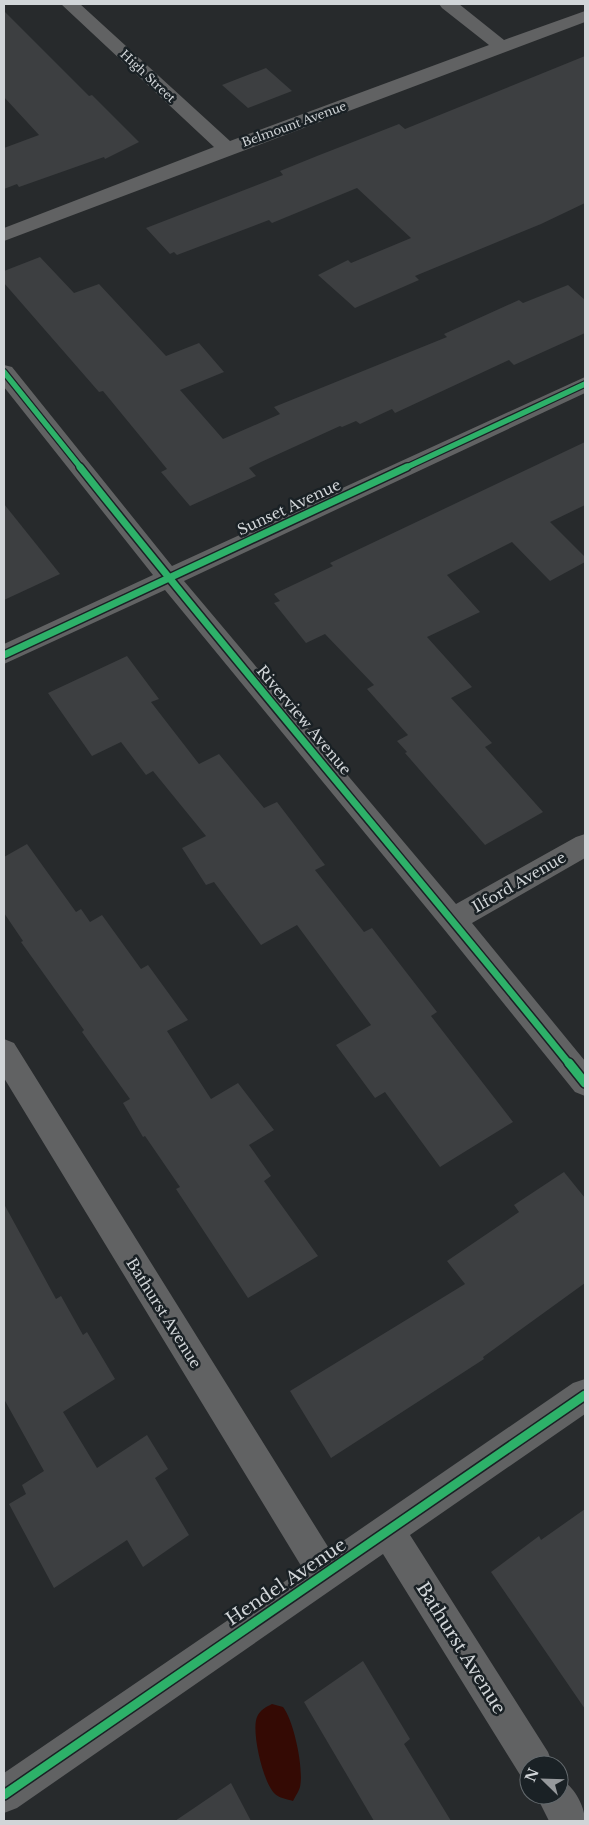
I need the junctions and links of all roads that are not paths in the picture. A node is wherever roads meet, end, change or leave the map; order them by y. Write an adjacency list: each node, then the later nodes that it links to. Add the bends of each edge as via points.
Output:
1 (70, 4): 5 (street, High Street)
2 (448, 4): 4 (street)
3 (585, 16): 4 (street, Belmount Avenue)
4 (502, 47): 5 (street, Belmount Avenue)
5 (227, 149): 6 (street, Belmount Avenue)
6 (4, 235)
7 (4, 372): 9 (street, Riverview Avenue)
8 (585, 384): 9 (street, Sunset Avenue)
9 (168, 578): 10 (street, Sunset Avenue); 12 (street, Riverview Avenue)
10 (4, 655)
11 (585, 845): 12 (street, Ilford Avenue)
12 (453, 920): 14 (street, Riverview Avenue)
13 (4, 1052): 17 (street, Bathurst Avenue)
14 (585, 1083)
15 (585, 1395): 16 (street, Hendel Avenue)
16 (388, 1531): 17 (street, Hendel Avenue); 18 (street, Bathurst Avenue)
17 (325, 1573): 19 (street, Hendel Avenue)
18 (529, 1755)
19 (4, 1794)
20 (560, 1805): 21 (street)
21 (570, 1821)

